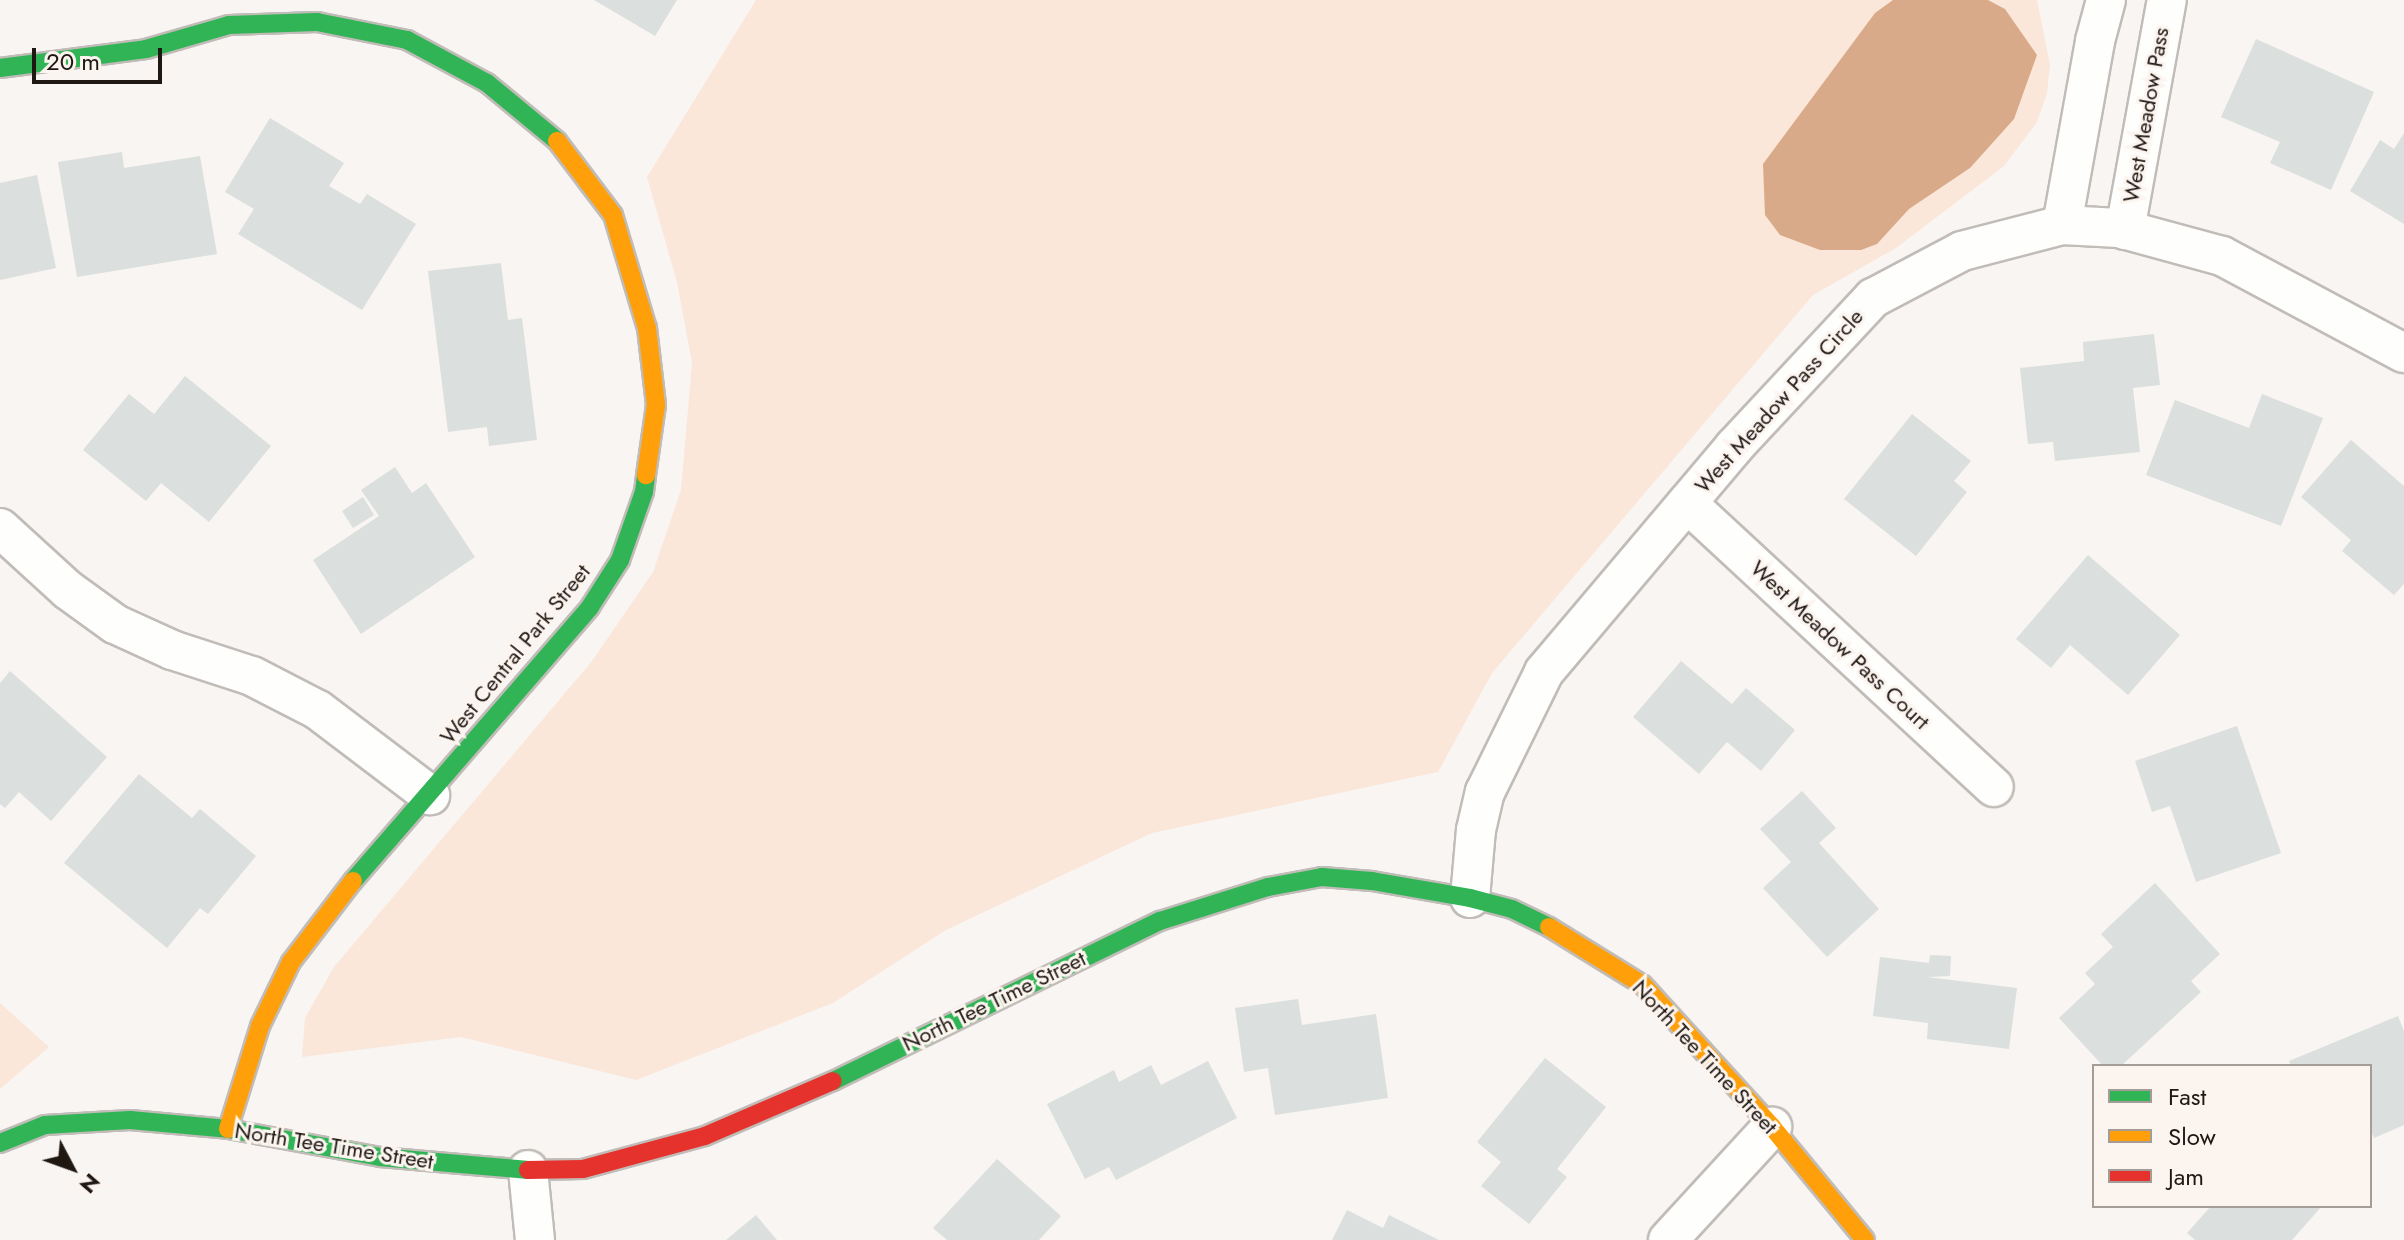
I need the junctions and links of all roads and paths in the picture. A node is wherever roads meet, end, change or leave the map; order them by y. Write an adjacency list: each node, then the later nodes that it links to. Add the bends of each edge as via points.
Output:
1 (2106, 0): 4 (street)
2 (2167, 0): 5 (street, West Meadow Pass)
3 (0, 68): 10 (street, West Central Park Street, via 146,49 229,25 317,22 407,40 487,83 561,145 613,215 647,328 656,405 644,492 620,560 590,607)
4 (2062, 225): 5 (street, West Meadow Pass Circle); 7 (street, West Meadow Pass Circle, via 1962,251 1873,298)
5 (2125, 230): 6 (street, West Meadow Pass Circle, via 2222,256)
6 (2404, 353)
7 (1687, 503): 9 (street, West Meadow Pass Court); 11 (street, West Meadow Pass Circle, via 1544,672 1485,792)
8 (0, 528): 10 (street, via 68,590 115,624 172,650 252,676 318,710)
9 (1994, 787)
10 (430, 795): 13 (street, West Central Park Street, via 338,897 291,962 260,1026)
11 (1470, 898): 12 (street, North Tee Time Street, via 1512,909 1571,937 1643,985); 15 (street, North Tee Time Street, via 1322,877 1268,887 1160,921 818,1088 705,1136 583,1169)
12 (1772, 1127): 17 (street); 18 (street, North Tee Time Street)
13 (228, 1129): 14 (street, North Tee Time Street, via 130,1120 45,1125); 15 (street, North Tee Time Street, via 380,1157)
14 (0, 1143)
15 (528, 1170): 16 (street)
16 (535, 1240)
17 (1668, 1240)
18 (1865, 1240)

